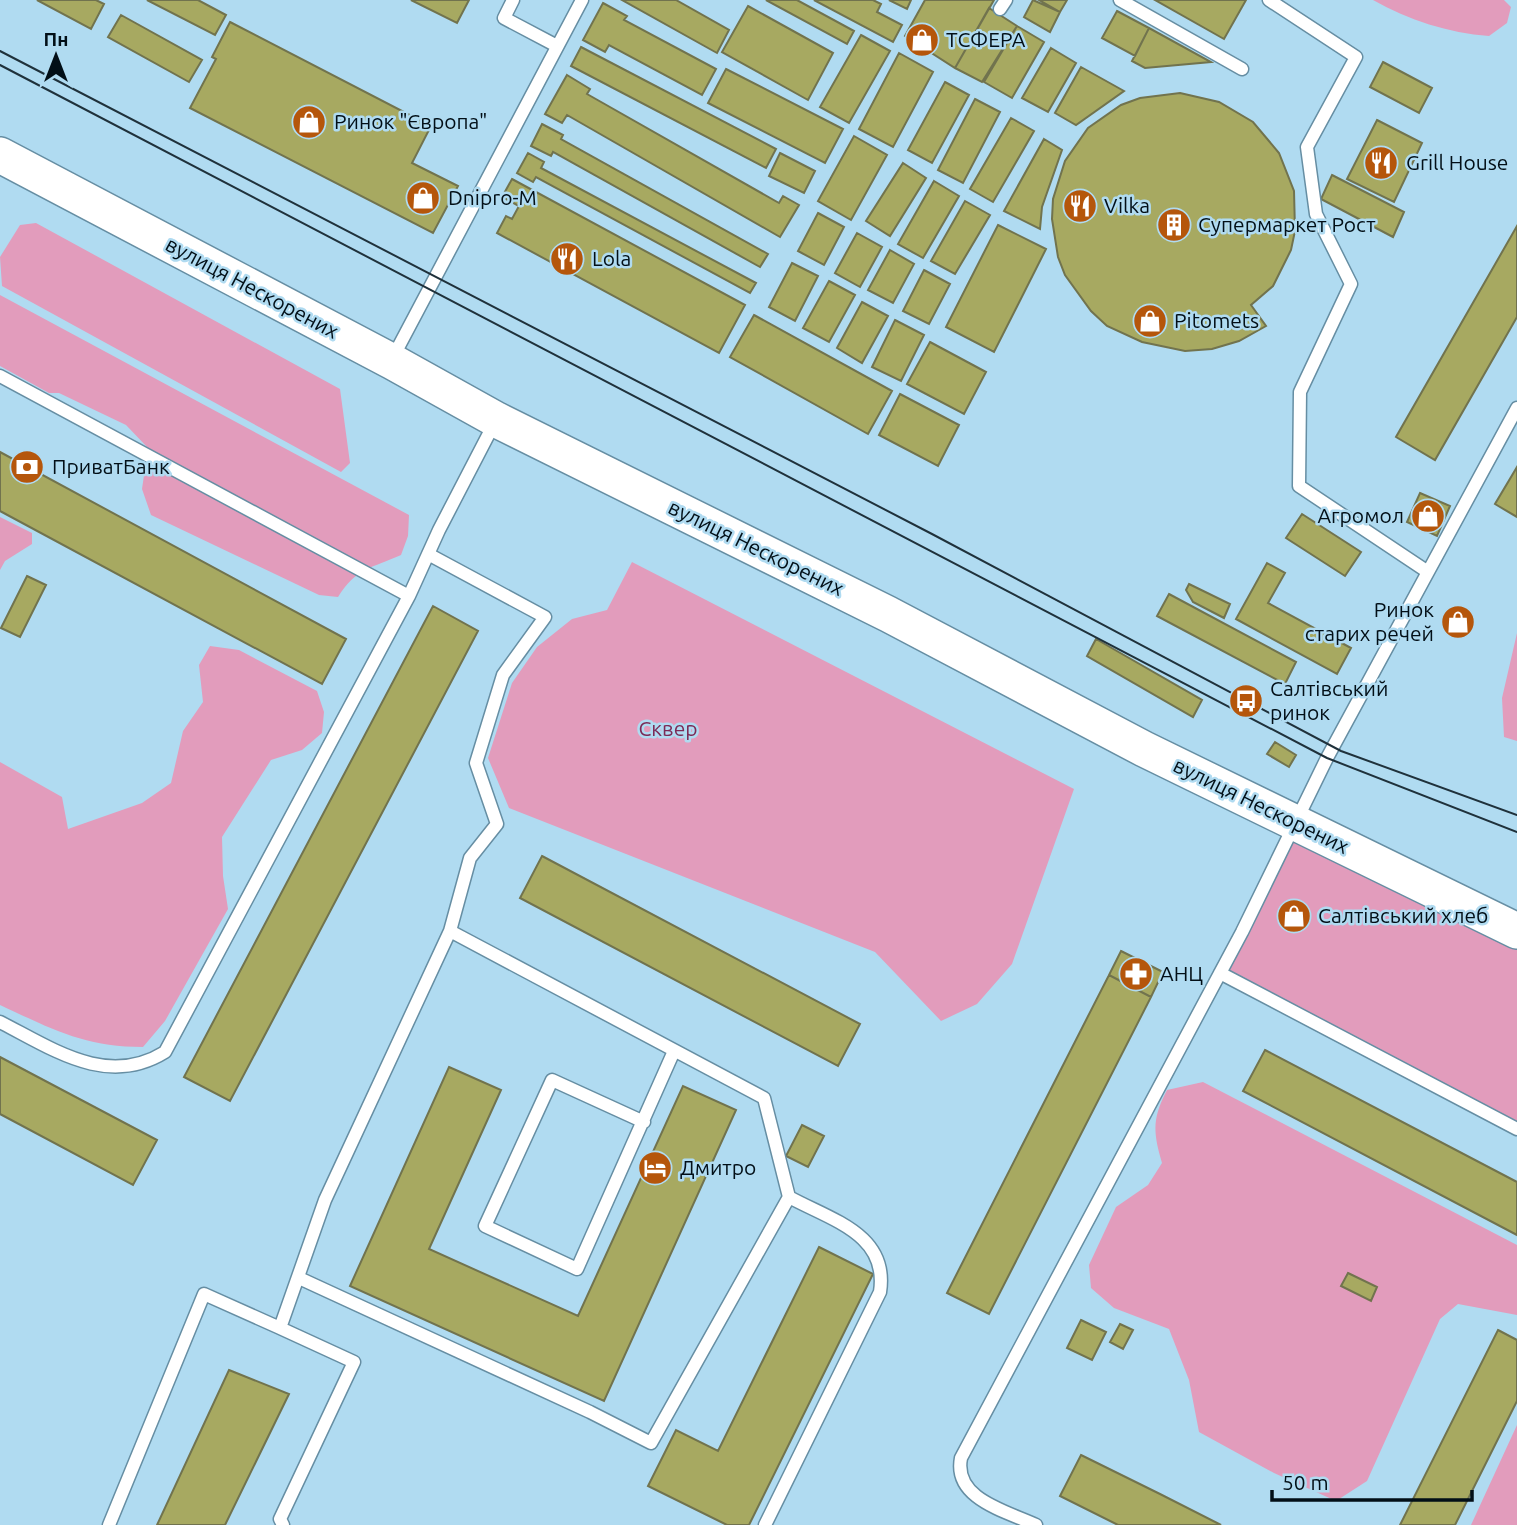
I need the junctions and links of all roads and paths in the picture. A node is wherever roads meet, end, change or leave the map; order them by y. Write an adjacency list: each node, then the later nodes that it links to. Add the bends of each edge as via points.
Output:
1 (513, 0): 5 (lane, via 504,18)
2 (582, 0): 5 (lane)
3 (1120, 0): 6 (lane)
4 (1269, 0): 13 (lane, via 1356,57 1307,147 1316,214 1351,284 1300,392 1299,486)
5 (557, 46): 8 (lane)
6 (1242, 69)
7 (0, 155): 8 (main road, вулиця Нескорених)
8 (391, 361): 11 (main road, вулиця Нескорених)
9 (0, 376): 14 (lane)
10 (1515, 416): 13 (lane)
11 (496, 420): 12 (lane); 15 (main road, вулиця Нескорених)
12 (428, 554): 14 (lane); 17 (lane, via 545,617 503,675 476,763 497,824 470,858)
13 (1428, 572): 15 (lane)
14 (409, 596): 19 (lane, via 165,1052 145,1065 116,1069 75,1060)
15 (1296, 823): 16 (main road, вулиця Нескорених); 18 (lane)
16 (1517, 930)
17 (450, 931): 20 (lane); 24 (lane, via 325,1200)
18 (1220, 973): 22 (lane); 29 (lane, via 961,1458 960,1476 970,1492)
19 (0, 1022)
20 (674, 1051): 21 (lane); 23 (lane, via 764,1098)
21 (644, 1122): 21 (lane, via 577,1269 485,1226 552,1080)
22 (1517, 1129)
23 (789, 1197): 24 (lane, via 651,1443); 28 (lane, via 862,1237 877,1254 883,1277 880,1292)
24 (299, 1278): 25 (lane)
25 (280, 1328): 26 (lane, via 204,1294); 27 (lane, via 354,1362 280,1519)
26 (110, 1525)
27 (283, 1525)
28 (765, 1525)
29 (1036, 1525)

